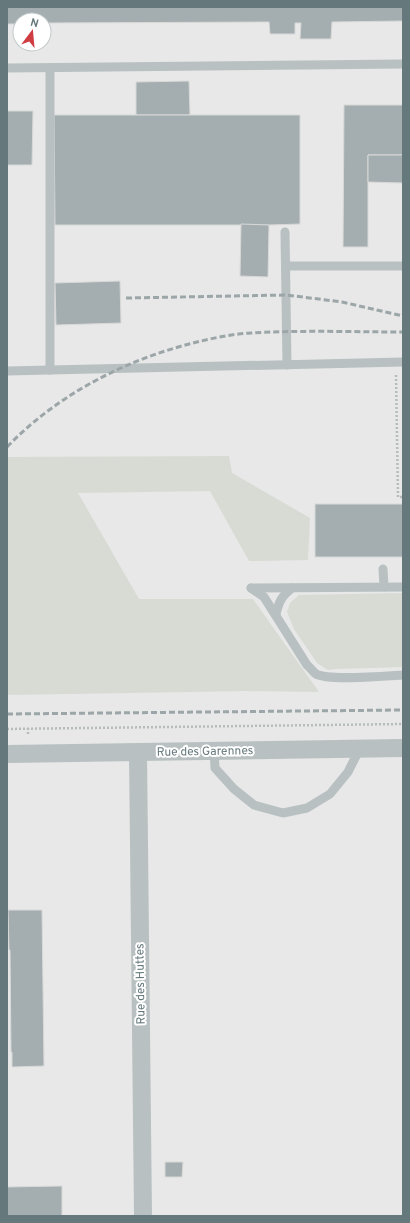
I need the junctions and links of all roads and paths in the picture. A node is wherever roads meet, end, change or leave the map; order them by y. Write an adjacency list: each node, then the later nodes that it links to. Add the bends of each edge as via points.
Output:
1 (403, 64): 3 (lane)
2 (7, 68): 3 (lane)
3 (50, 69): 9 (lane)
4 (285, 232): 5 (lane)
5 (286, 266): 6 (lane); 8 (lane)
6 (403, 266)
7 (400, 362): 8 (lane); 11 (path, via 398,497)
8 (287, 365): 9 (lane)
9 (50, 370): 10 (lane)
10 (7, 371)
11 (403, 497)
12 (383, 569): 14 (lane)
13 (292, 588): 14 (lane); 16 (lane, via 284,594); 16 (lane, via 251,588 264,597)
14 (384, 588): 15 (lane)
15 (403, 588)
16 (276, 614): 17 (lane, via 307,665 316,674 338,678)
17 (403, 675)
18 (403, 724): 19 (path)
19 (7, 729)
20 (360, 748): 21 (street, Rue des Garennes); 22 (street, Rue des Garennes); 22 (lane, via 348,772 330,794 307,808 283,813 254,805 234,789 215,768)
21 (403, 748)
22 (214, 750): 23 (street, Rue des Garennes)
23 (138, 752): 24 (street, Rue des Garennes); 25 (street, Rue des Huttes)
24 (7, 754)
25 (143, 1216)

